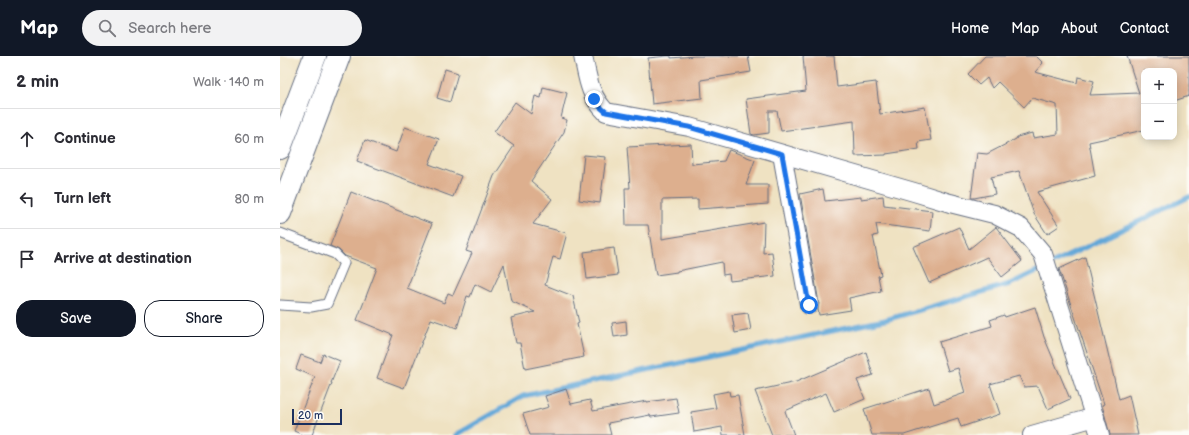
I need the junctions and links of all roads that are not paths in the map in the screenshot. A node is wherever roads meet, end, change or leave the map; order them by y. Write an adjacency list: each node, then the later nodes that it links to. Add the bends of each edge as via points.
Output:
1 (315, 56): 4 (street)
2 (339, 56): 6 (street)
3 (583, 56): 5 (street, via 594,99 606,112 689,127)
4 (280, 148)
5 (782, 154): 9 (street); 10 (street, via 994,214 1021,228 1043,254)
6 (280, 213)
7 (280, 233): 8 (lane, via 335,254 344,263 327,304 311,307)
8 (280, 305)
9 (809, 305)
10 (1094, 417): 11 (street); 12 (street)
11 (1032, 435)
12 (1100, 435)

